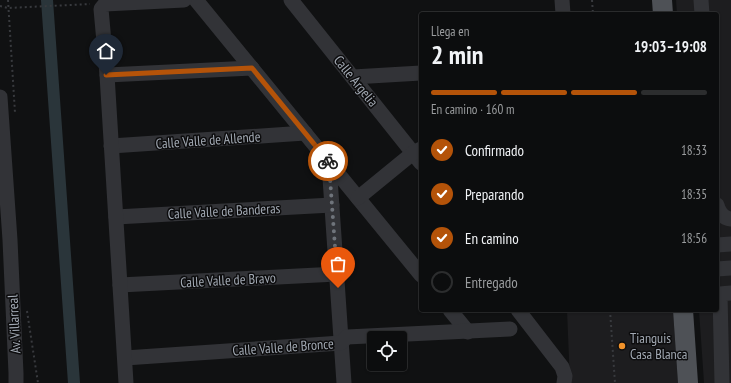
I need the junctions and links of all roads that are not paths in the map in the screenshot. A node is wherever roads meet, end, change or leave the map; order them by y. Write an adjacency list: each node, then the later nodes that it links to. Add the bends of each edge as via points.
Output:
1 (184, 0): 7 (street)
2 (196, 0): 11 (street)
3 (291, 0): 14 (street, Calle Argelia)
4 (562, 0): 8 (street)
5 (662, 0): 9 (main road)
6 (701, 0): 10 (street)
7 (136, 1): 13 (street, via 100,4)
8 (563, 12)
9 (663, 12)
10 (702, 12)
11 (252, 68): 13 (street); 16 (street)
12 (419, 73): 14 (street)
13 (106, 75): 17 (street)
14 (353, 77): 18 (street, Calle Argelia)
15 (0, 102): 40 (street, Av. Villarreal, via 10,240)
16 (305, 133): 17 (street, Calle Valle de Allende); 19 (street)
17 (111, 146): 23 (street)
18 (418, 155): 20 (street)
19 (332, 166): 20 (street); 21 (street)
20 (358, 198): 29 (street)
21 (332, 205): 23 (street, Calle Valle de Banderas); 30 (street)
22 (719, 211): 24 (street, via 723,217)
23 (116, 217): 31 (street)
24 (731, 219)
25 (731, 244): 26 (street)
26 (719, 245)
27 (731, 268): 28 (street)
28 (719, 269)
29 (419, 273)
30 (337, 274): 31 (street, Calle Valle de Bravo); 38 (street)
31 (120, 285): 39 (street)
32 (731, 293): 45 (street, via 720,294)
33 (452, 312): 37 (street)
34 (520, 312): 43 (street, via 562,367)
35 (682, 312): 44 (main road)
36 (510, 329): 37 (street, Calle Valle de Bronce)
37 (468, 332): 38 (street, Calle Valle de Bronce, via 347,337)
38 (342, 343): 39 (street, Calle Valle de Bronce); 42 (street)
39 (125, 358): 41 (street)
40 (16, 383)
41 (126, 383)
42 (344, 383)
43 (564, 383)
44 (688, 383)
45 (722, 383)

